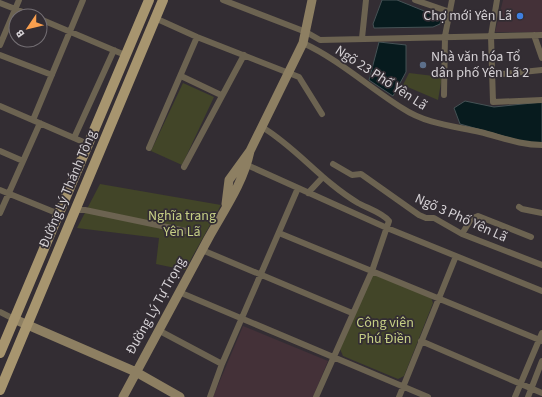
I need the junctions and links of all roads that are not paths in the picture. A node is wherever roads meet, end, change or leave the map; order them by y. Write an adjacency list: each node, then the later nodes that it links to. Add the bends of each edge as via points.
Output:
1 (83, 0): 16 (street)
2 (149, 0): 28 (main road, Đường Lý Thánh Tông)
3 (162, 0): 13 (main road, Đường Lý Thánh Tông)
4 (223, 0): 17 (street)
5 (312, 0): 17 (main road, Đường Lý Tự Trọng)
6 (366, 0): 23 (street)
7 (415, 0): 12 (street)
8 (452, 0): 12 (street)
9 (497, 0): 21 (street)
10 (0, 3): 11 (street)
11 (12, 8)
12 (450, 12): 20 (street)
13 (155, 18): 22 (street); 61 (main road, Đường Lý Thánh Tông)
14 (48, 22): 16 (street)
15 (8, 26): 25 (street)
16 (70, 31): 26 (street); 33 (street)
17 (306, 32): 23 (street, via 320,40); 24 (main road, Đường Lý Tự Trọng)
18 (534, 35): 19 (street); 21 (street); 30 (street)
19 (542, 35)
20 (445, 36): 21 (street); 23 (street); 37 (street)
21 (491, 36): 34 (street)
22 (197, 37): 29 (street); 35 (street)
23 (362, 38)
24 (303, 43): 32 (main road, Đường Lý Tự Trọng); 46 (street, Ngõ 23 Phố Yên Lã, via 403,109 421,118 527,145)
25 (0, 45)
26 (114, 50): 28 (street); 44 (street)
27 (0, 55): 33 (street)
28 (125, 55): 45 (main road, Đường Lý Thánh Tông)
29 (244, 55): 32 (street); 36 (street)
30 (542, 58)
31 (542, 70): 34 (street)
32 (289, 74): 40 (street, via 302,79); 43 (main road, Đường Lý Tự Trọng)
33 (52, 75): 41 (street)
34 (492, 75): 38 (street, via 493,102)
35 (181, 76): 36 (street); 47 (street)
36 (221, 95): 53 (street)
37 (444, 95)
38 (542, 100)
39 (0, 106): 41 (street)
40 (322, 114)
41 (33, 120): 42 (street)
42 (40, 123): 44 (street); 50 (street)
43 (262, 127): 49 (main road, Đường Lý Tự Trọng); 54 (street, via 278,136)
44 (74, 138): 45 (street)
45 (88, 144): 64 (main road, Đường Lý Thánh Tông)
46 (542, 145)
47 (149, 148)
48 (0, 151): 50 (street)
49 (250, 151): 52 (main road, Đường Lý Tự Trọng); 59 (main road, Đường Lý Tự Trọng, via 229,180)
50 (23, 161): 57 (street)
51 (333, 164): 68 (street, Ngõ 3 Phố Yên Lã, via 352,175 361,174 419,215 434,218)
52 (247, 165): 55 (street); 59 (main road, Đường Lý Tự Trọng)
53 (184, 167)
54 (322, 178): 58 (street); 65 (street, via 340,192 388,219)
55 (298, 188): 58 (street); 67 (street)
56 (0, 190): 57 (street)
57 (8, 193): 62 (street); 64 (street)
58 (308, 193): 65 (street)
59 (226, 207): 70 (main road, Đường Lý Tự Trọng)
60 (519, 207): 63 (street)
61 (75, 210): 66 (street); 82 (main road, Đường Lý Thánh Tông)
62 (0, 213)
63 (542, 213)
64 (59, 214): 80 (main road, Đường Lý Thánh Tông)
65 (387, 228): 71 (street); 73 (street)
66 (186, 231)
67 (279, 233): 73 (street); 74 (street)
68 (462, 234): 69 (street, via 472,219 478,216); 72 (street, Ngõ 3 Phố Yên Lã)
69 (531, 237)
70 (202, 250): 74 (street); 76 (main road, Đường Lý Tự Trọng)
71 (456, 256): 75 (street); 77 (street)
72 (542, 265)
73 (372, 271): 77 (street); 79 (street)
74 (261, 275): 79 (street); 81 (street)
75 (542, 291)
76 (179, 292): 81 (street); 83 (main road, Đường Lý Tự Trọng)
77 (439, 298): 85 (street); 86 (street)
78 (0, 312): 80 (street)
79 (352, 313): 88 (street)
80 (14, 319): 82 (main road); 87 (main road, Đường Lý Thánh Tông)
81 (242, 320): 88 (street); 90 (street)
82 (26, 324): 91 (main road); 95 (main road, Đường Lý Thánh Tông)
83 (158, 330): 90 (street); 91 (main road, Đường Lý Tự Trọng)
84 (542, 333): 85 (street)
85 (541, 340): 92 (street)
86 (421, 342): 92 (street); 93 (street)
87 (0, 353)
88 (333, 357): 93 (street); 100 (street)
89 (542, 361): 94 (street)
90 (222, 364): 99 (street)
91 (136, 372): 97 (main road, Đường Lý Tự Trọng); 98 (main road)
92 (521, 384): 94 (street); 103 (street)
93 (403, 386): 101 (street); 102 (street)
94 (532, 388): 96 (street); 104 (street)
95 (0, 390)
96 (542, 393)
97 (123, 397)
98 (180, 397)
99 (210, 397)
100 (316, 397)
101 (399, 397)
102 (428, 397)
103 (515, 397)
104 (528, 397)

